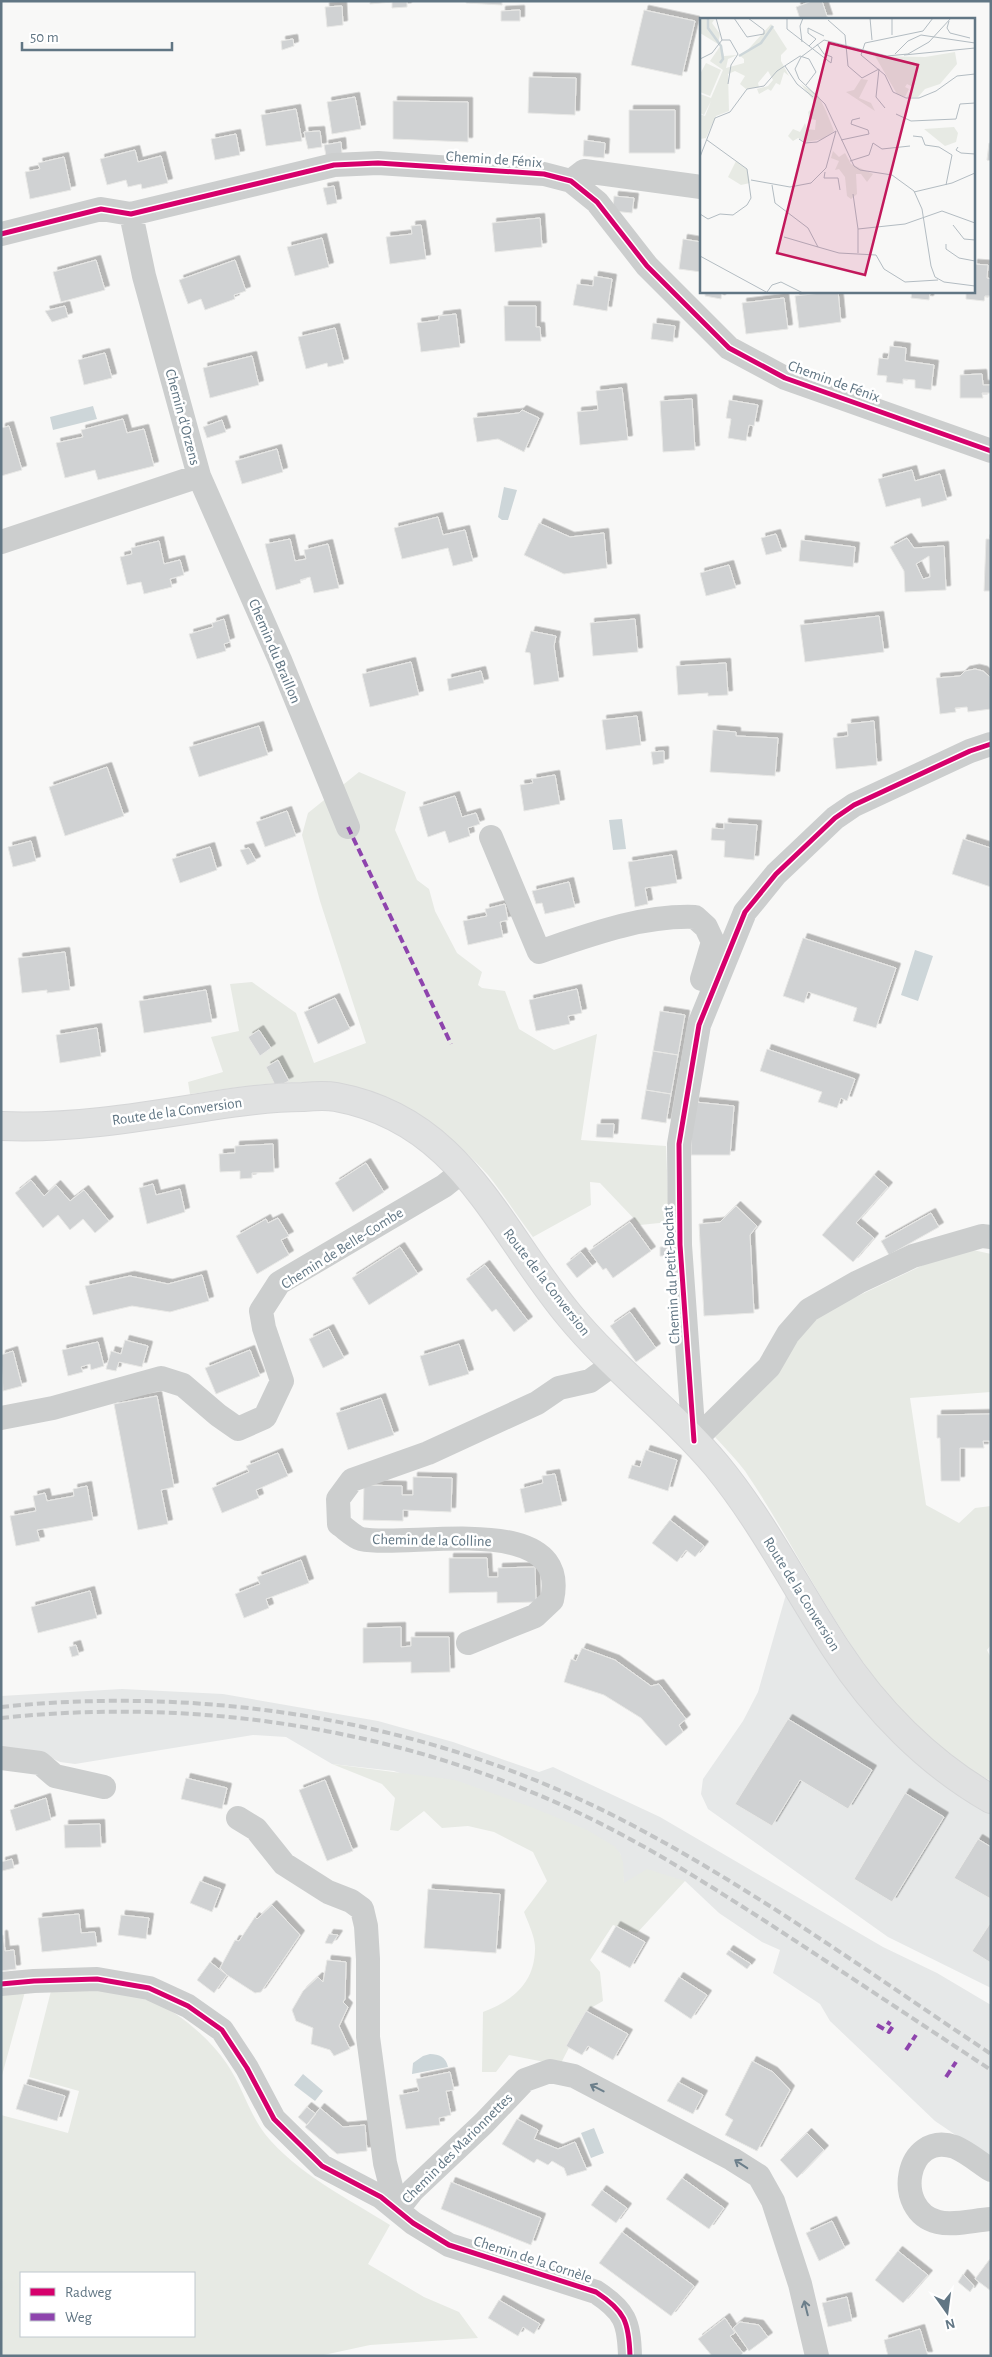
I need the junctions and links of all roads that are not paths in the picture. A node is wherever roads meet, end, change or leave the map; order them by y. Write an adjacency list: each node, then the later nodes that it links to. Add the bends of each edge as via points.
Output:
1 (571, 181): 2 (street, via 584,171); 3 (street, Chemin de Fénix, via 535,174 378,163 334,165); 5 (street, Chemin de Fénix, via 597,202 647,266 729,348 785,378)
2 (700, 187)
3 (131, 214): 4 (street, Chemin de Fénix, via 101,209); 6 (street, Chemin d'Orzens, via 144,276)
4 (1, 234)
5 (991, 451)
6 (199, 476): 7 (street, Chemin d'Orzens); 9 (street, Chemin du Braillon, via 280,660)
7 (1, 542)
8 (991, 744): 11 (street, Chemin du Petit-Bochat, via 854,805 835,818 776,874 745,912)
9 (348, 827)
10 (491, 837): 11 (street, via 539,952 644,922 696,917 706,927 713,942 698,989)
11 (706, 1004): 17 (street, Chemin du Petit-Bochat, via 699,1025 679,1144 680,1246)
12 (1, 1126): 13 (main road, Route de la Conversion, via 82,1124 270,1097 333,1096 377,1108 411,1124)
13 (464, 1170): 15 (main road, Route de la Conversion, via 530,1266 570,1317); 16 (street, Chemin de Belle-Combe, via 444,1186 279,1283 261,1311 282,1381 265,1417 238,1429 183,1385 161,1378 53,1408)
14 (991, 1237): 17 (street, via 982,1236 913,1256 809,1310 788,1334 769,1368)
15 (615, 1363): 17 (main road, Route de la Conversion); 18 (street, Chemin de la Colline, via 590,1382 559,1388 537,1403 438,1449 352,1480 338,1499 339,1524 360,1539 506,1541 531,1549 545,1560 553,1575 552,1600 534,1616)
16 (1, 1418)
17 (694, 1441): 21 (main road, Route de la Conversion, via 739,1495 838,1652 878,1705 928,1755 964,1783)
18 (468, 1643)
19 (1, 1758): 20 (street, via 40,1763 55,1776)
20 (104, 1787)
21 (991, 1798)
22 (238, 1818): 25 (street, via 256,1829 284,1864 362,1909 368,1959 368,2037 385,2163)
23 (1, 1984): 25 (street, Chemin des Marionnettes, via 97,1979 149,1988 188,2006 222,2030 274,2119 322,2166 381,2196)
24 (991, 2170): 26 (street, via 956,2148 937,2144 920,2154 910,2174 910,2191 915,2208 929,2219 948,2223)
25 (397, 2210): 27 (street, Chemin de la Cornèle, via 449,2245 596,2292 622,2313 629,2332); 28 (street, Chemin des Marionnettes, one-way to 25, via 773,2201 759,2176 732,2158 574,2076 550,2072 525,2080 413,2190)
26 (991, 2219)
27 (630, 2356)
28 (818, 2356)

